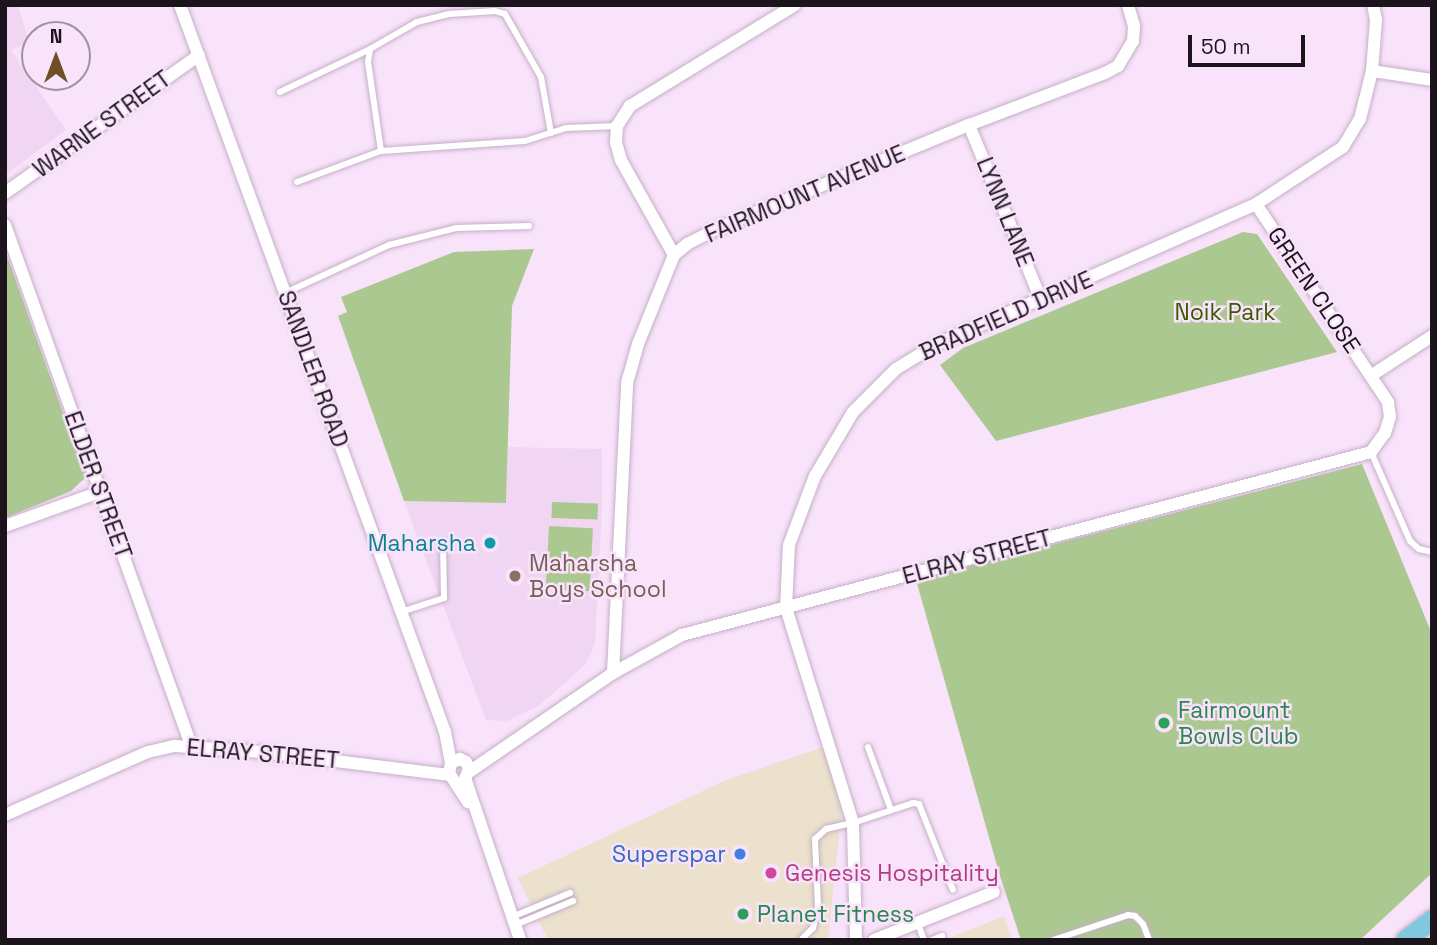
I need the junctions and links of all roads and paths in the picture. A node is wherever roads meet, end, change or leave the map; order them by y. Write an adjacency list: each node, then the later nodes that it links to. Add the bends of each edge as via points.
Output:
1 (180, 5): 6 (street, SANDLER ROAD)
2 (795, 5): 11 (street, via 630,106)
3 (1128, 5): 10 (street, FAIRMOUNT AVENUE, via 1133,41 1118,66)
4 (1373, 5): 7 (street, BRADFIELD DRIVE)
5 (370, 49): 9 (lane); 12 (lane, via 427,19 502,12 541,77); 13 (lane)
6 (199, 55): 15 (street, WARNE STREET); 20 (street, SANDLER ROAD)
7 (1372, 71): 8 (street); 16 (street, BRADFIELD DRIVE, via 1360,119 1349,140)
8 (1432, 80)
9 (280, 92)
10 (969, 125): 19 (street, FAIRMOUNT AVENUE, via 721,227); 21 (street, LYNN LANE)
11 (617, 126): 12 (lane); 19 (street, via 621,160)
12 (551, 133): 13 (lane, via 525,141)
13 (381, 151): 14 (lane)
14 (297, 182)
15 (5, 194)
16 (1256, 204): 21 (street, BRADFIELD DRIVE); 23 (street, GREEN CLOSE)
17 (5, 225): 25 (street, ELDER STREET)
18 (529, 226): 20 (lane, via 456,228 389,245)
19 (674, 255): 31 (street, via 627,383)
20 (285, 293): 30 (street, SANDLER ROAD)
21 (1041, 300): 29 (street, BRADFIELD DRIVE, via 915,357 896,369 853,412 815,476 794,526 787,558)
22 (1432, 336): 23 (street, GREEN CLOSE)
23 (1372, 375): 24 (street, GREEN CLOSE, via 1388,402 1390,417)
24 (1371, 452): 28 (lane, via 1410,541); 29 (street, ELRAY STREET)
25 (100, 492): 26 (street); 32 (street, ELDER STREET)
26 (5, 526)
27 (443, 543): 30 (lane, via 444,598)
28 (1432, 552)
29 (786, 608): 31 (street, ELRAY STREET, via 682,635); 37 (street, BRADFIELD DRIVE)
30 (401, 612): 34 (street, SANDLER ROAD)
31 (613, 673): 34 (street, ELRAY STREET, via 492,755)
32 (191, 745): 34 (street, ELRAY STREET); 36 (street, ELRAY STREET, via 148,752)
33 (868, 747): 35 (lane)
34 (459, 770): 43 (street, SANDLER ROAD)
35 (891, 810): 37 (lane); 38 (lane, via 913,803 923,808)
36 (5, 815)
37 (853, 824): 47 (lane, via 825,829 815,839 818,906 813,928); 48 (street, BRADFIELD DRIVE)
38 (953, 890)
39 (994, 892): 44 (street)
40 (570, 893): 43 (lane)
41 (573, 901): 43 (lane)
42 (1432, 919): 54 (main road)
43 (513, 921): 46 (street, SANDLER ROAD)
44 (918, 923): 49 (street); 50 (lane)
45 (942, 936): 51 (lane)
46 (520, 940)
47 (801, 940)
48 (856, 940)
49 (874, 940)
50 (923, 940)
51 (932, 940)
52 (1053, 940): 53 (lane, via 1128,915 1143,924)
53 (1149, 940)
54 (1405, 940)

